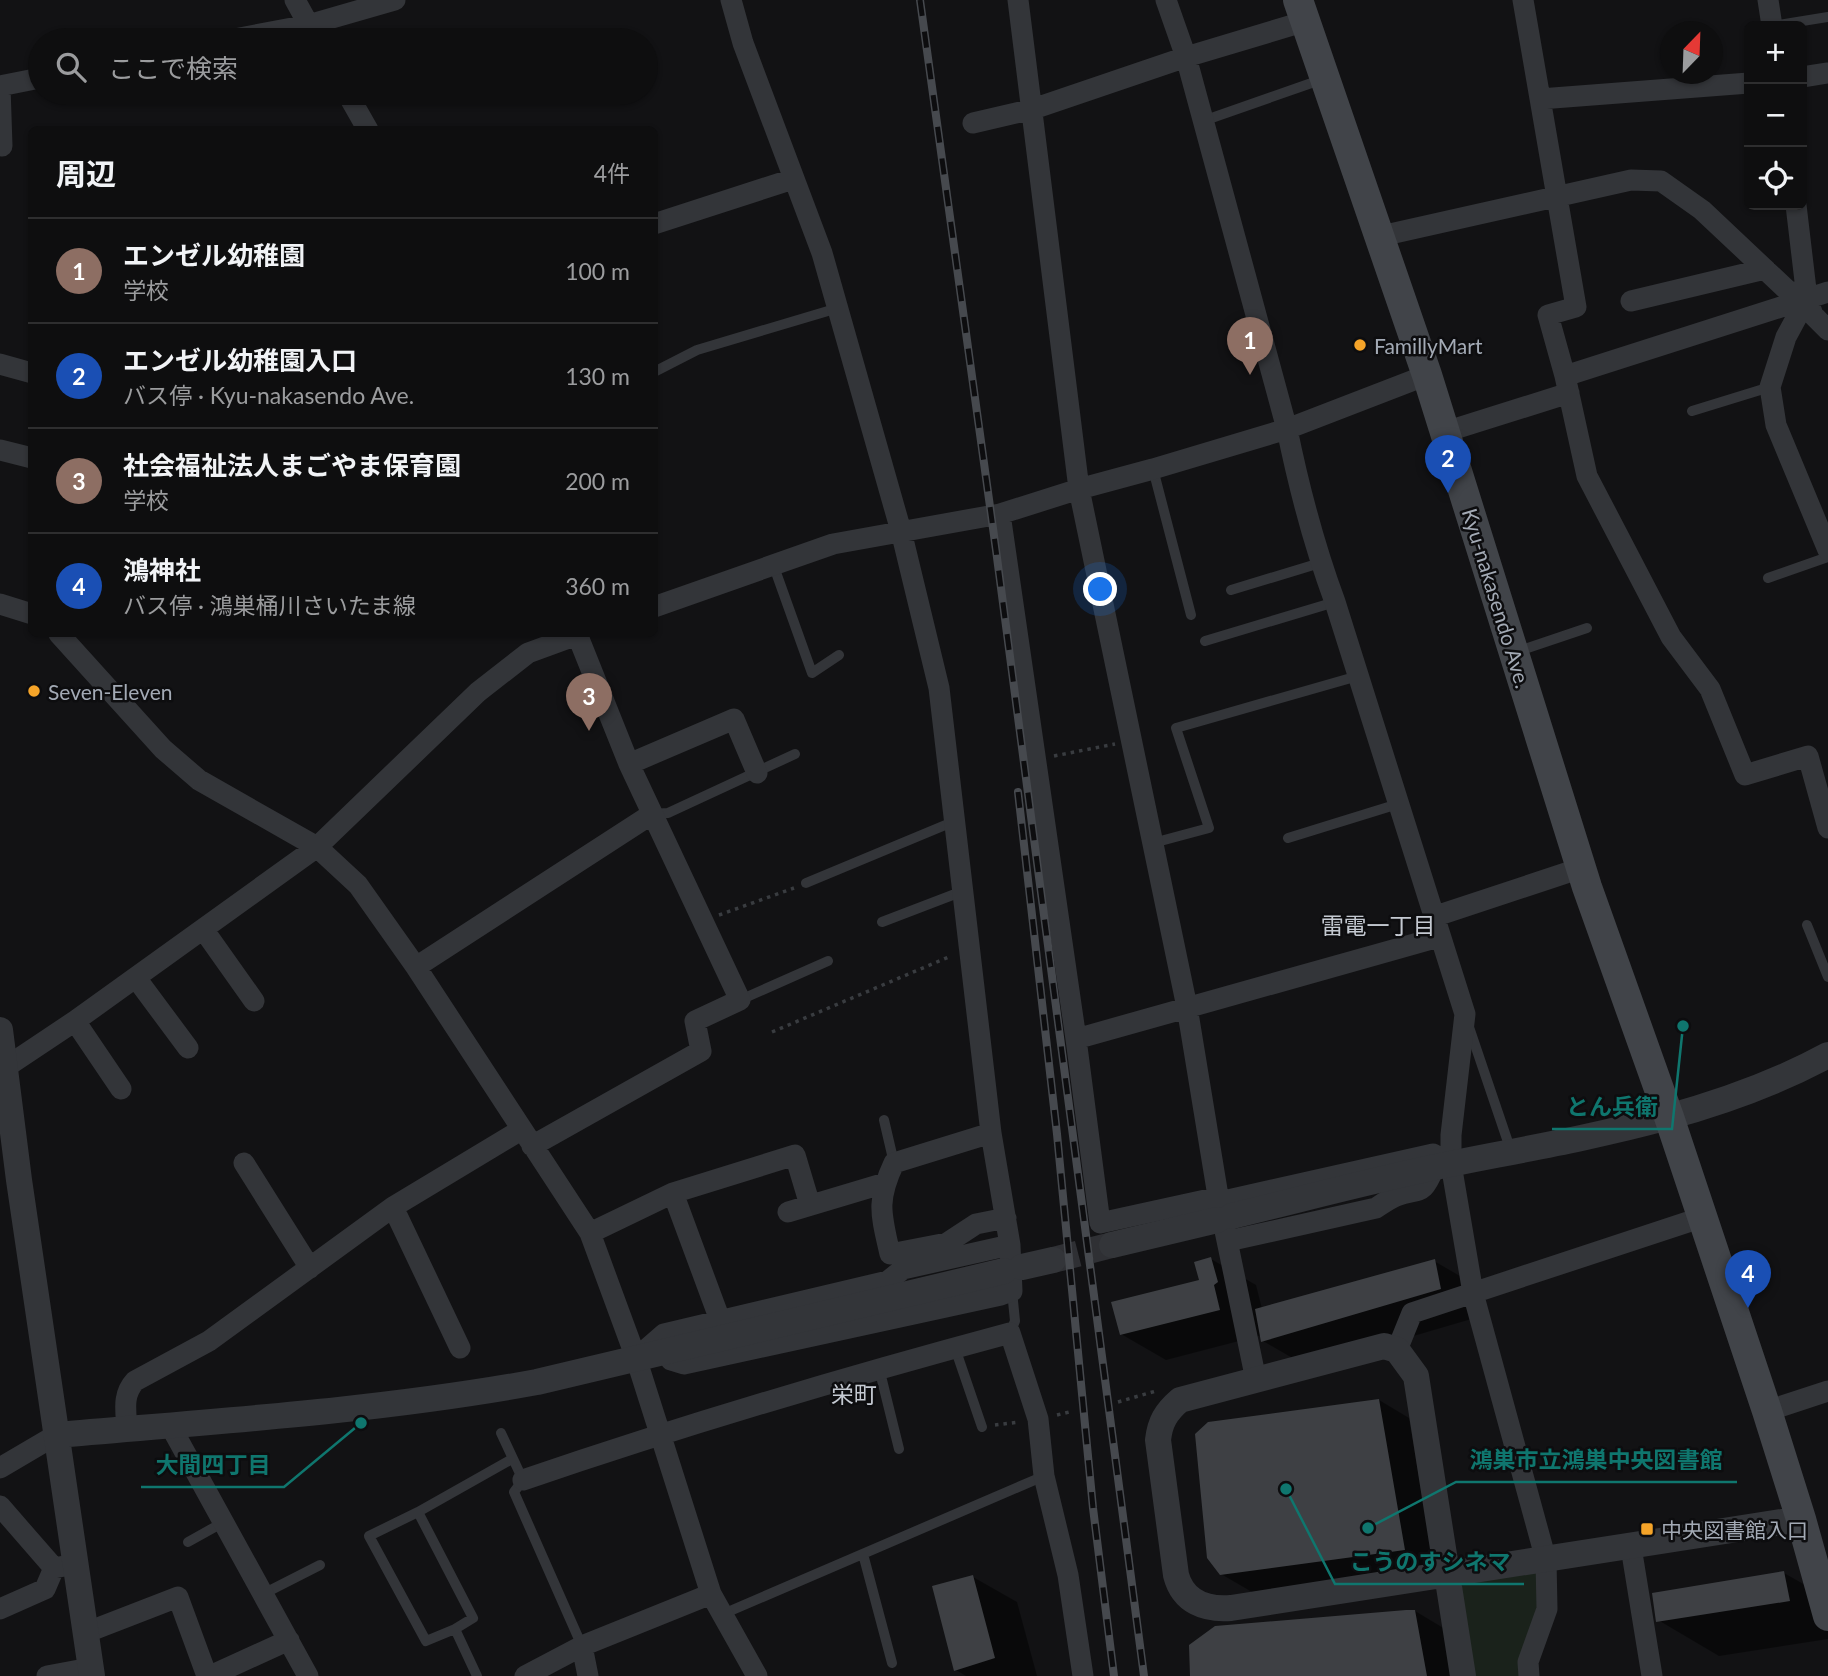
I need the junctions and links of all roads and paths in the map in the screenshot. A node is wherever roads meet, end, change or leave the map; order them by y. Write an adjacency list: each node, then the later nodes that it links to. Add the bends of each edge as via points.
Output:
1 (295, 0): 12 (street)
2 (395, 0): 13 (street)
3 (1018, 0): 23 (street)
4 (1166, 0): 14 (street)
5 (1524, 0): 21 (street)
6 (1768, 0): 10 (street)
7 (735, 1): 28 (street, via 743,43)
8 (1302, 11): 14 (street); 17 (main road, Kyu-nakasendo Ave.)
9 (1828, 17): 11 (lane)
10 (1771, 21)
11 (1803, 21)
12 (310, 28)
13 (322, 28)
14 (1186, 57): 23 (street); 24 (street)
15 (1828, 73): 16 (street)
16 (1807, 76)
17 (1326, 78): 24 (lane); 32 (main road, Kyu-nakasendo Ave.)
18 (28, 80): 20 (street)
19 (1744, 83): 21 (street)
20 (0, 86): 27 (street)
21 (1540, 99): 29 (street)
22 (354, 105): 26 (street)
23 (1033, 109): 25 (street); 50 (street)
24 (1203, 121): 45 (street)
25 (972, 123)
26 (366, 126)
27 (0, 145)
28 (793, 179): 31 (street); 36 (street)
29 (1557, 197): 32 (street); 33 (street, via 1632,180 1661,181 1702,210); 42 (street, via 1576,307 1548,315)
30 (1797, 210): 34 (street)
31 (658, 223)
32 (1381, 236): 41 (main road, Kyu-nakasendo Ave.)
33 (1765, 269): 34 (street, via 1787,290); 35 (street)
34 (1818, 295): 37 (street, via 1812,315); 42 (street); 43 (street, via 1786,337)
35 (1631, 301)
36 (838, 308): 39 (lane, via 697,350); 52 (street)
37 (1828, 330)
38 (0, 364): 40 (street)
39 (658, 370)
40 (28, 372)
41 (1427, 375): 45 (street); 46 (main road, Kyu-nakasendo Ave.)
42 (1567, 385): 46 (street); 80 (street, via 1587,476 1671,637 1710,689 1745,775 1808,756)
43 (1770, 387): 44 (lane); 53 (street, via 1776,425)
44 (1692, 411)
45 (1287, 429): 49 (street); 55 (street)
46 (1445, 432): 69 (main road, Kyu-nakasendo Ave.)
47 (0, 450): 48 (street)
48 (28, 457)
49 (1153, 469): 50 (street); 63 (lane)
50 (1079, 489): 51 (street); 72 (street)
51 (1000, 514): 52 (street); 74 (street)
52 (901, 531): 56 (street, via 834,544); 79 (street, via 939,688)
53 (1828, 550)
54 (1828, 556): 57 (lane)
55 (1320, 563): 58 (lane); 59 (street)
56 (773, 564): 61 (street); 70 (lane, via 812,673)
57 (1768, 578)
58 (1231, 590)
59 (1335, 602): 68 (lane); 71 (street)
60 (0, 604): 62 (street)
61 (658, 606)
62 (28, 613)
63 (1191, 615)
64 (1587, 628): 69 (lane)
65 (62, 637): 83 (street, via 163,749 200,780)
66 (570, 637): 83 (street, via 528,653 478,692)
67 (579, 637): 75 (street)
68 (1205, 641)
69 (1514, 652): 84 (main road, Kyu-nakasendo Ave.)
70 (839, 655)
71 (1358, 676): 77 (street); 82 (lane, via 1176,728 1209,828)
72 (1131, 741): 74 (path); 82 (street)
73 (795, 754): 76 (lane)
74 (1035, 760): 105 (street)
75 (629, 764): 76 (street, via 734,719); 78 (street)
76 (757, 773): 78 (lane, via 668,813)
77 (1398, 804): 81 (lane); 87 (street)
78 (652, 814): 88 (street); 95 (street)
79 (955, 821): 85 (lane); 86 (street)
80 (1828, 828)
81 (1288, 838)
82 (1153, 844): 100 (street)
83 (317, 847): 91 (street); 95 (street, via 358,885)
84 (1581, 868): 87 (street); 110 (main road, Kyu-nakasendo Ave.)
85 (806, 883): 88 (path)
86 (963, 891): 89 (lane); 93 (street)
87 (1433, 916): 92 (street)
88 (704, 921): 98 (street)
89 (882, 922)
90 (1807, 925): 96 (lane)
91 (203, 929): 97 (street); 99 (street)
92 (1439, 937): 100 (street); 101 (street)
93 (969, 948): 104 (path); 112 (street)
94 (828, 961): 98 (lane)
95 (416, 967): 113 (street)
96 (1828, 977)
97 (136, 978): 102 (street); 106 (street)
98 (740, 1000): 113 (street, via 695,1021 701,1051)
99 (254, 1001)
100 (1186, 1007): 105 (street); 124 (street)
101 (1465, 1014): 114 (lane); 117 (street)
102 (75, 1021): 108 (street); 109 (street)
103 (0, 1030): 108 (street)
104 (772, 1032)
105 (1076, 1039): 124 (street, via 1100,1223)
106 (188, 1048)
107 (1828, 1055): 110 (street, via 1723,1100)
108 (3, 1070): 118 (street)
109 (121, 1090)
110 (1670, 1117): 114 (street); 125 (main road, Kyu-nakasendo Ave.)
111 (884, 1120): 116 (lane)
112 (991, 1133): 116 (street); 126 (street)
113 (527, 1138): 122 (street); 127 (street)
114 (1511, 1152): 117 (street)
115 (244, 1163): 130 (street)
116 (894, 1163): 119 (street)
117 (1443, 1166): 124 (street); 132 (street)
118 (10, 1176): 148 (street)
119 (885, 1183): 121 (street); 126 (street, via 880,1209 890,1254 947,1243 976,1224)
120 (673, 1194): 121 (street, via 794,1155); 127 (street); 133 (street)
121 (810, 1205): 123 (street)
122 (393, 1207): 130 (street); 135 (street)
123 (788, 1212)
124 (1223, 1215): 128 (street); 140 (street)
125 (1703, 1217): 132 (street); 142 (main road, Kyu-nakasendo Ave.)
126 (1006, 1218): 131 (street)
127 (590, 1233): 138 (street)
128 (1112, 1245)
129 (1053, 1260): 131 (street)
130 (310, 1268): 145 (street, via 209,1341 135,1381 125,1401)
131 (1012, 1268): 133 (street, via 904,1269 888,1281); 134 (lane, via 1015,1321); 138 (street)
132 (1472, 1293): 137 (street, via 1412,1313); 161 (street)
133 (720, 1320): 138 (street, via 664,1334)
134 (1010, 1333): 136 (street); 152 (street, via 1038,1419)
135 (460, 1348)
136 (955, 1348): 139 (street); 144 (lane)
137 (1397, 1349): 140 (street, via 1384,1346); 164 (street, via 1416,1376)
138 (636, 1358): 143 (street, via 477,1393); 147 (street)
139 (879, 1368): 147 (street); 149 (lane)
140 (1256, 1380): 164 (street, via 1180,1401 1159,1428 1176,1576 1185,1594 1201,1606 1219,1609)
141 (1828, 1391): 142 (street)
142 (1767, 1411): 156 (main road, Kyu-nakasendo Ave.)
143 (171, 1427): 145 (street); 157 (street)
144 (982, 1427)
145 (127, 1429): 148 (street)
146 (501, 1433): 150 (lane)
147 (659, 1433): 153 (street); 166 (street)
148 (56, 1435): 151 (street); 163 (street)
149 (899, 1449)
150 (512, 1459): 153 (lane); 155 (lane)
151 (0, 1468)
152 (1044, 1476): 160 (lane); 183 (street, via 1068,1575)
153 (523, 1480): 173 (lane, via 514,1492)
154 (0, 1506): 163 (street)
155 (418, 1512): 170 (lane, via 473,1618); 170 (lane, via 369,1536 426,1642)
156 (1801, 1519): 159 (street); 169 (main road, Kyu-nakasendo Ave.)
157 (224, 1522): 158 (lane); 165 (street)
158 (188, 1542)
159 (1631, 1547): 161 (street); 186 (street)
160 (863, 1554): 168 (lane); 174 (lane)
161 (1546, 1560): 164 (street); 185 (street, via 1547,1609 1528,1662)
162 (320, 1565): 165 (lane)
163 (64, 1566): 167 (street, via 45,1589); 171 (street)
164 (1445, 1574): 184 (street)
165 (263, 1594): 172 (street)
166 (711, 1594): 168 (street); 173 (street)
167 (0, 1609)
168 (723, 1615): 182 (street)
169 (1828, 1616)
170 (455, 1629): 179 (lane)
171 (85, 1633): 175 (street); 177 (street, via 178,1597)
172 (289, 1640): 177 (street); 178 (street)
173 (582, 1646): 180 (street); 181 (street)
174 (892, 1663)
175 (91, 1672): 176 (street)
176 (47, 1676)
177 (209, 1676)
178 (308, 1676)
179 (477, 1676)
180 (526, 1676)
181 (588, 1676)
182 (757, 1676)
183 (1083, 1676)
184 (1463, 1676)
185 (1529, 1676)
186 (1652, 1676)

